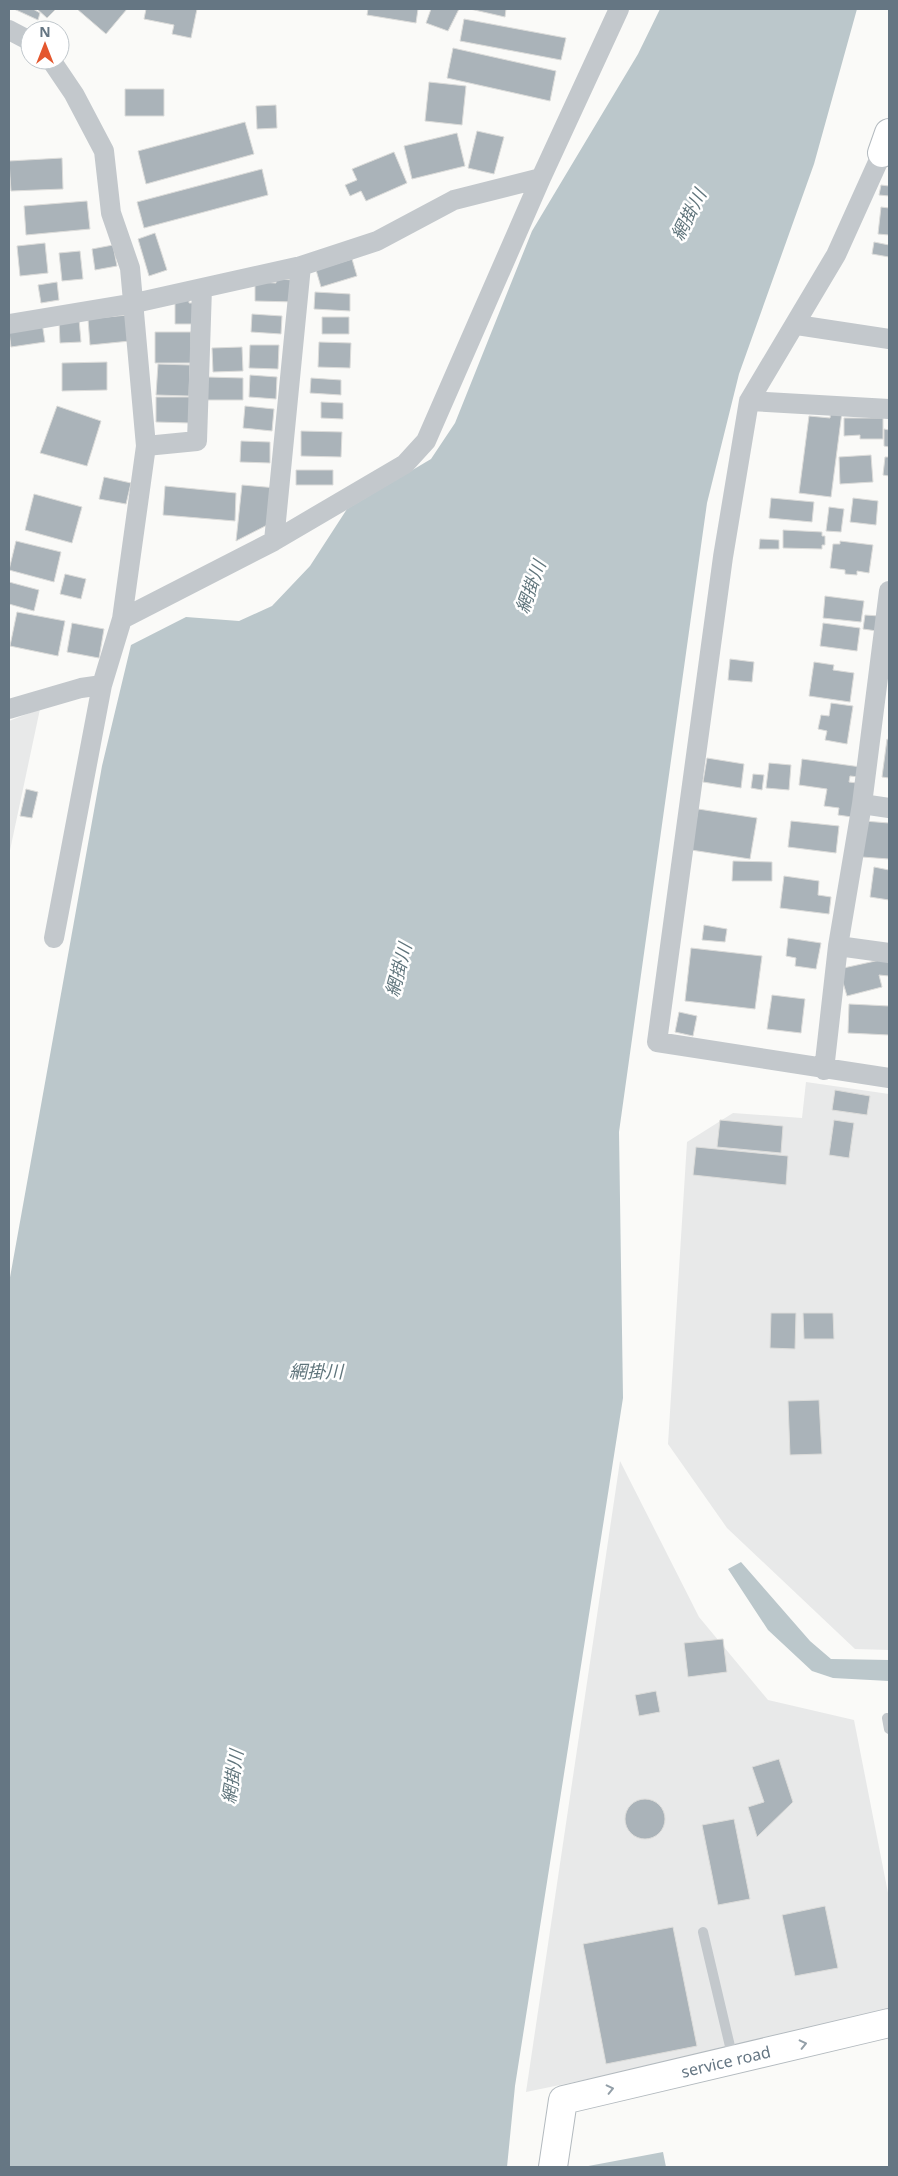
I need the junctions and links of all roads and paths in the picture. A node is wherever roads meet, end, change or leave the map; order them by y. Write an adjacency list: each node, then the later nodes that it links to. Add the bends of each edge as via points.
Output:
1 (619, 9): 4 (street)
2 (58, 70): 7 (street, via 104,150 111,213 130,268)
3 (887, 147): 9 (street, via 836,256)
4 (541, 178): 5 (street, via 454,200 377,241); 14 (street, via 426,441 405,464)
5 (301, 266): 6 (street); 14 (street)
6 (202, 288): 7 (street); 13 (street, via 197,441)
7 (135, 303): 8 (street); 13 (street)
8 (9, 324)
9 (796, 325): 10 (street); 11 (street)
10 (889, 339)
11 (750, 401): 12 (street); 25 (street, via 723,558 657,1042)
12 (889, 409)
13 (146, 446): 16 (street)
14 (274, 541): 16 (street)
15 (889, 591): 17 (street)
16 (122, 619): 18 (street)
17 (883, 676): 20 (street)
18 (102, 685): 19 (street); 22 (street)
19 (9, 709)
20 (862, 804): 21 (street); 23 (street)
21 (889, 808)
22 (54, 938)
23 (838, 946): 24 (street); 25 (street)
24 (889, 953)
25 (824, 1070): 26 (street)
26 (889, 1078)
27 (703, 1932): 29 (lane)
28 (889, 2023): 29 (street, service road, one-way to 28)
29 (733, 2060): 30 (street, service road, one-way to 29, via 563,2100)
30 (553, 2167)

